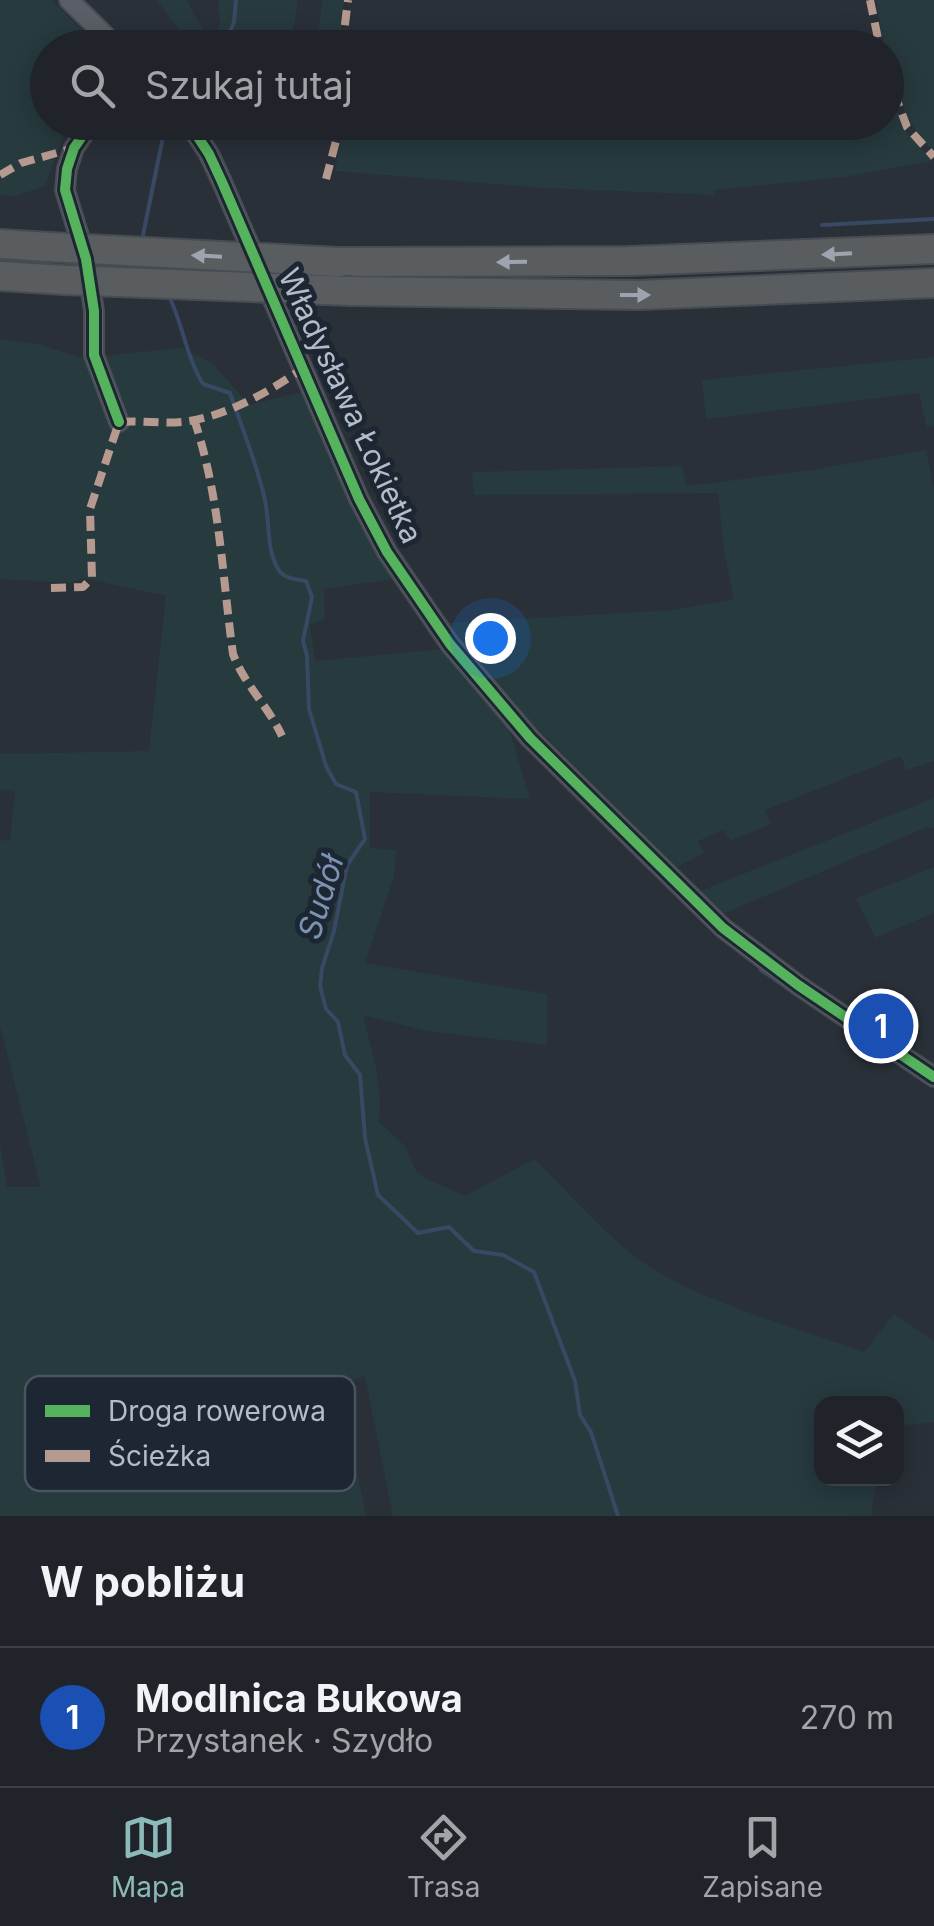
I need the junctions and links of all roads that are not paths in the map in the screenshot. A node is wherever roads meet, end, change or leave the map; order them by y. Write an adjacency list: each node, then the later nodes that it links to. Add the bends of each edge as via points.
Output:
1 (69, 0): 2 (street)
2 (100, 30)
3 (80, 140): 9 (street, via 66,190 86,259 94,355)
4 (200, 140): 10 (street, Władysława Łokietka, via 359,498 433,622 530,738 723,928)
5 (0, 244): 6 (highway, one-way to 5, bridge, via 630,261 339,262)
6 (934, 249)
7 (0, 276): 8 (highway, one-way to 8, bridge, via 639,295)
8 (934, 283)
9 (119, 422)
10 (934, 1077)

